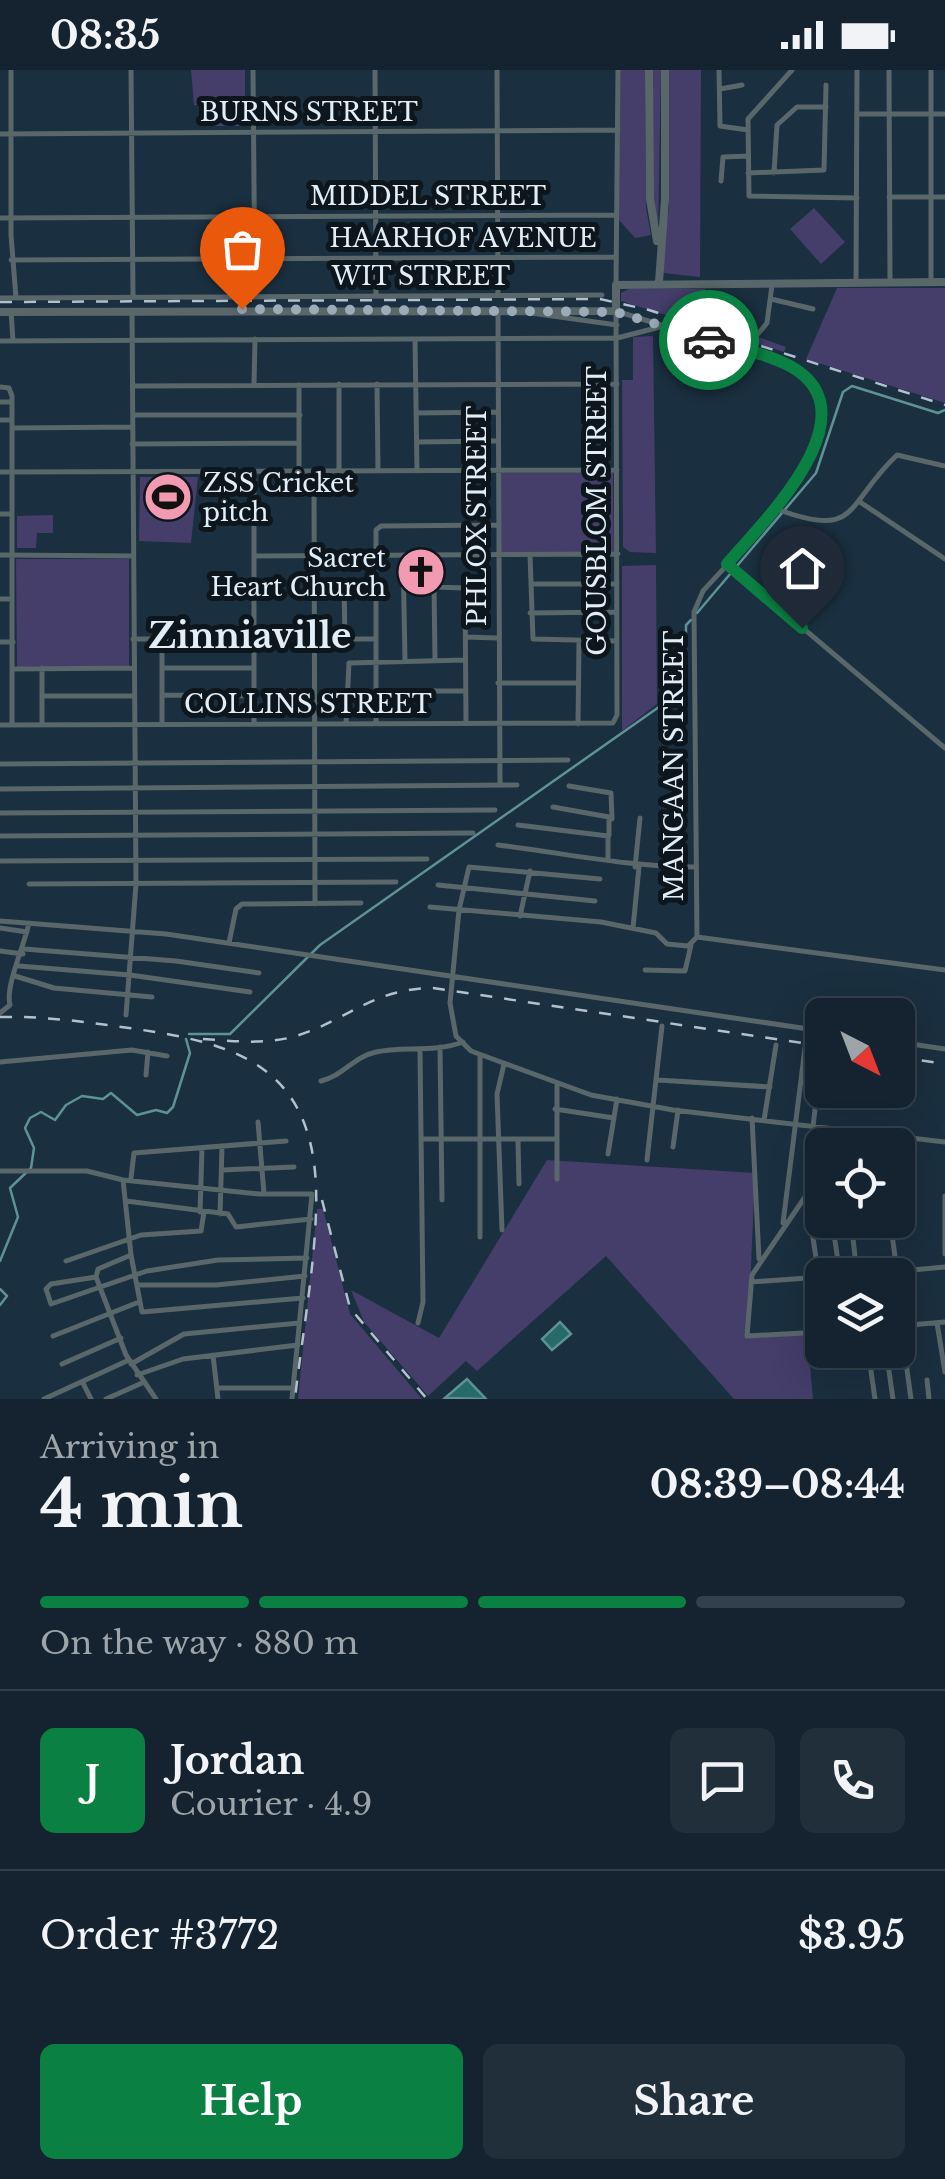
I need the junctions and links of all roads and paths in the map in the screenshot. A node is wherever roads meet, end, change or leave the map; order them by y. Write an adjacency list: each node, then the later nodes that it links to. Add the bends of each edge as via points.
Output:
1 (11, 70): 31 (street)
2 (132, 70): 27 (street)
3 (253, 70): 28 (street)
4 (375, 70): 29 (street)
5 (497, 70): 26 (street)
6 (618, 70): 24 (street)
7 (649, 70): 47 (street, via 650,198)
8 (665, 70): 47 (street)
9 (719, 70): 18 (street)
10 (780, 70): 15 (street)
11 (792, 70): 15 (street)
12 (857, 70): 20 (street)
13 (889, 70): 21 (street)
14 (931, 70): 22 (street)
15 (786, 76): 25 (street, via 749,116)
16 (742, 85): 18 (street)
17 (826, 85): 19 (street)
18 (720, 89): 25 (street, via 720,127)
19 (826, 107): 33 (street, via 797,106 777,125); 33 (street, via 824,170)
20 (857, 114): 21 (street); 39 (street)
21 (889, 114): 22 (street); 36 (street)
22 (931, 114): 23 (street); 37 (street)
23 (945, 114)
24 (618, 130): 26 (street, BURNS STREET); 40 (street)
25 (748, 130): 32 (street)
26 (497, 131): 29 (street, BURNS STREET); 41 (street)
27 (132, 132): 28 (street, BURNS STREET); 31 (street, BURNS STREET); 46 (street)
28 (253, 132): 29 (street, BURNS STREET); 43 (street)
29 (376, 132): 42 (street)
30 (0, 134): 31 (street, BURNS STREET)
31 (12, 134): 45 (street)
32 (748, 156): 34 (street); 35 (street, via 722,157)
33 (774, 172): 34 (street)
34 (748, 173): 39 (street, via 752,198)
35 (721, 182)
36 (889, 197): 37 (street); 56 (street)
37 (931, 197): 38 (street); 59 (street)
38 (945, 197)
39 (857, 198): 55 (street)
40 (616, 214): 41 (street, MIDDEL STREET); 49 (street)
41 (498, 215): 42 (street, MIDDEL STREET); 48 (street)
42 (376, 216): 43 (street, MIDDEL STREET); 51 (street)
43 (256, 217): 46 (street, MIDDEL STREET); 50 (street)
44 (0, 218): 45 (street, MIDDEL STREET)
45 (11, 218): 46 (street, MIDDEL STREET); 52 (street)
46 (130, 218): 53 (street)
47 (659, 250): 54 (street)
48 (498, 258): 49 (street, HAARHOF AVENUE); 51 (street, HAARHOF AVENUE); 65 (street)
49 (616, 258): 62 (street)
50 (256, 259): 51 (street, HAARHOF AVENUE); 53 (street, HAARHOF AVENUE); 66 (street)
51 (376, 259): 64 (street)
52 (11, 260): 53 (street, HAARHOF AVENUE); 68 (street)
53 (132, 260): 70 (street)
54 (660, 269): 57 (street); 61 (street)
55 (856, 281): 56 (street); 58 (street)
56 (890, 281): 59 (street)
57 (660, 282): 58 (street); 61 (street)
58 (773, 282): 69 (street)
59 (931, 282): 60 (street)
60 (945, 282)
61 (644, 283): 62 (street)
62 (616, 285): 72 (street)
63 (602, 295): 65 (street, WIT STREET)
64 (376, 296): 65 (street, WIT STREET); 66 (street, WIT STREET)
65 (498, 296)
66 (255, 297): 70 (street, WIT STREET)
67 (0, 298): 68 (street, WIT STREET)
68 (16, 298): 70 (street, WIT STREET)
69 (771, 300): 71 (street, via 766,326 754,335 717,321); 74 (street)
70 (132, 304): 73 (street, MANGAAN STREET); 77 (street, MANGAAN STREET); 84 (street)
71 (707, 304)
72 (616, 306): 75 (street, MANGAAN STREET); 78 (street, GOUSBLOM STREET); 79 (street, MANGAAN STREET)
73 (498, 309): 75 (street, MANGAAN STREET); 80 (street, PHLOX STREET)
74 (812, 309)
75 (525, 310): 78 (street)
76 (0, 312): 77 (street, MANGAAN STREET)
77 (11, 312): 86 (street)
78 (616, 325): 81 (street, GOUSBLOM STREET)
79 (664, 326): 81 (street); 122 (street, MANGAAN STREET, via 788,365 814,390 821,410 818,440)
80 (497, 338): 81 (street); 83 (street); 91 (street, PHLOX STREET)
81 (617, 338): 92 (street, GOUSBLOM STREET)
82 (254, 339): 83 (street); 84 (street); 87 (street)
83 (416, 339): 90 (street)
84 (133, 340): 86 (street); 94 (street)
85 (0, 341): 86 (street)
86 (13, 341)
87 (254, 384): 93 (street); 94 (street)
88 (339, 384): 89 (street); 93 (street); 119 (street)
89 (377, 384): 90 (street); 112 (street)
90 (416, 384): 91 (street); 99 (street)
91 (496, 384): 92 (street); 98 (street, PHLOX STREET)
92 (616, 384): 111 (street, GOUSBLOM STREET)
93 (299, 385): 100 (street)
94 (133, 386): 101 (street)
95 (0, 387): 97 (street, via 12,392)
96 (0, 402): 97 (street)
97 (12, 402): 103 (street)
98 (497, 412): 99 (street); 105 (street, PHLOX STREET)
99 (416, 413): 106 (street)
100 (300, 415): 101 (street); 107 (street)
101 (133, 416): 104 (street)
102 (0, 420): 103 (street)
103 (12, 424): 104 (street); 115 (street)
104 (132, 427): 108 (street)
105 (496, 441): 106 (street); 110 (street, PHLOX STREET)
106 (416, 442): 113 (street)
107 (299, 443): 108 (street); 117 (street)
108 (132, 444): 116 (street)
109 (945, 466): 121 (street, via 898,455)
110 (497, 470): 111 (street); 113 (street); 125 (street, PHLOX STREET)
111 (618, 470): 127 (street, GOUSBLOM STREET)
112 (378, 471): 113 (street); 119 (street)
113 (417, 471)
114 (0, 472): 115 (street)
115 (12, 472): 116 (street); 124 (street)
116 (132, 472): 120 (street); 134 (street)
117 (299, 472): 118 (street); 120 (street)
118 (314, 472): 119 (street); 130 (street)
119 (339, 472)
120 (254, 473): 135 (street)
121 (859, 502): 122 (street, via 825,524); 136 (street)
122 (774, 508): 137 (street, MANGAAN STREET)
123 (0, 514): 124 (street)
124 (12, 514): 129 (street)
125 (497, 525): 126 (street, PHLOX STREET); 131 (street, via 381,526)
126 (496, 554): 132 (street); 133 (street); 150 (street, PHLOX STREET)
127 (618, 554): 133 (street); 140 (street, GOUSBLOM STREET)
128 (0, 555): 129 (street)
129 (12, 555): 134 (street); 146 (street)
130 (315, 555): 131 (street); 135 (street); 141 (street)
131 (375, 555): 132 (street); 138 (street)
132 (403, 555): 143 (street)
133 (530, 555): 139 (street)
134 (133, 556): 153 (street)
135 (254, 556): 152 (street)
136 (945, 559)
137 (727, 564): 191 (street); 223 (street, MANGAAN STREET, via 694,612)
138 (374, 584): 142 (street); 156 (street)
139 (530, 584): 140 (street); 148 (street)
140 (617, 584): 147 (street, GOUSBLOM STREET)
141 (315, 585): 142 (street); 154 (street)
142 (344, 585): 155 (street)
143 (404, 586): 144 (street); 161 (street)
144 (434, 586): 149 (street, via 463,586); 162 (street)
145 (0, 599): 146 (street)
146 (12, 599): 160 (street)
147 (617, 612): 148 (street); 158 (street, GOUSBLOM STREET)
148 (530, 613): 157 (street, via 532,638)
149 (466, 638): 150 (street); 163 (street)
150 (497, 638): 170 (street, PHLOX STREET)
151 (162, 639): 152 (street); 153 (street); 167 (street)
152 (254, 639): 154 (street); 168 (street)
153 (133, 640): 166 (street)
154 (316, 640): 155 (street); 182 (street)
155 (345, 640): 156 (street)
156 (375, 640): 164 (street)
157 (579, 641): 158 (street); 171 (street)
158 (617, 641): 178 (street, GOUSBLOM STREET)
159 (0, 642): 160 (street)
160 (12, 642): 169 (street)
161 (405, 660): 162 (street); 164 (street)
162 (435, 660): 163 (street)
163 (465, 660): 172 (street)
164 (375, 661): 173 (street); 183 (street, via 346,668)
165 (42, 668): 166 (street); 169 (street); 175 (street)
166 (133, 668): 176 (street)
167 (163, 668): 168 (street); 174 (street)
168 (254, 668): 177 (street)
169 (13, 669): 187 (street)
170 (498, 683): 171 (street); 180 (street, PHLOX STREET)
171 (578, 683): 185 (street)
172 (465, 690): 173 (street); 179 (street)
173 (376, 691): 184 (street)
174 (163, 695): 177 (street); 190 (street)
175 (42, 696): 176 (street); 188 (street)
176 (133, 696): 189 (street)
177 (254, 696): 181 (street)
178 (616, 721): 185 (street, COLLINS STREET)
179 (466, 723): 180 (street, COLLINS STREET); 184 (street, COLLINS STREET)
180 (497, 723): 185 (street, COLLINS STREET); 192 (street, PHLOX STREET)
181 (254, 724): 182 (street, COLLINS STREET); 190 (street, COLLINS STREET)
182 (315, 724): 183 (street, COLLINS STREET); 194 (street)
183 (346, 724): 184 (street, COLLINS STREET)
184 (376, 724)
185 (578, 724)
186 (0, 725): 187 (street, COLLINS STREET)
187 (12, 725): 188 (street, COLLINS STREET)
188 (42, 725): 189 (street, COLLINS STREET)
189 (133, 725): 190 (street, COLLINS STREET); 195 (street)
190 (162, 725)
191 (945, 748)
192 (498, 760): 193 (street); 194 (street); 197 (street, PHLOX STREET)
193 (568, 760)
194 (314, 762): 195 (street); 200 (street)
195 (134, 763): 196 (street); 201 (street)
196 (0, 764)
197 (500, 785): 198 (street); 200 (street)
198 (518, 785)
199 (569, 786): 209 (street, via 611,793)
200 (314, 787): 201 (street); 204 (street)
201 (135, 788): 202 (street); 207 (street)
202 (0, 789)
203 (554, 807): 209 (street)
204 (314, 810): 205 (street); 207 (street); 212 (street)
205 (496, 810)
206 (0, 813): 207 (street)
207 (135, 813): 214 (street)
208 (640, 818): 222 (street)
209 (612, 819): 215 (street)
210 (518, 825): 215 (street)
211 (473, 833): 212 (street)
212 (315, 835): 214 (street); 217 (street)
213 (0, 836): 214 (street)
214 (135, 836): 219 (street)
215 (609, 837): 220 (street)
216 (498, 845): 220 (street)
217 (316, 858): 218 (street); 219 (street); 226 (street)
218 (427, 859)
219 (135, 860): 221 (street); 229 (street)
220 (608, 860): 222 (street)
221 (0, 861)
222 (637, 867): 223 (street); 241 (street)
223 (695, 868): 244 (street, MANGAAN STREET)
224 (530, 871): 225 (street); 231 (street, via 471,866); 232 (street)
225 (600, 879)
226 (315, 882): 227 (street); 229 (street); 235 (street)
227 (396, 882)
228 (29, 884): 229 (street)
229 (136, 884): 242 (street)
230 (438, 885): 231 (street)
231 (464, 886): 232 (street); 237 (street)
232 (524, 894): 233 (street); 238 (street)
233 (596, 901)
234 (361, 902): 235 (street)
235 (316, 904): 245 (street, via 239,905)
236 (430, 907): 237 (street)
237 (459, 910): 238 (street); 256 (street)
238 (520, 916): 241 (street)
239 (29, 923): 240 (street); 242 (street); 243 (street)
240 (0, 925): 243 (street)
241 (633, 928): 246 (street, via 670,945)
242 (134, 931): 245 (street); 249 (street)
243 (27, 932): 248 (street)
244 (697, 937): 246 (street); 252 (street)
245 (229, 943): 256 (street)
246 (690, 945): 251 (street, via 686,970)
247 (0, 951): 248 (street)
248 (23, 951): 249 (street); 250 (street)
249 (132, 956): 253 (street); 254 (street)
250 (19, 966): 253 (street); 255 (street)
251 (645, 970)
252 (945, 970)
253 (130, 974): 257 (street); 258 (street)
254 (258, 974)
255 (15, 976): 258 (street, via 54,988); 260 (street, via 7,988 9,1010)
256 (452, 976): 263 (street); 264 (street, via 452,1024)
257 (250, 992)
258 (128, 993): 259 (street); 261 (street)
259 (152, 997)
260 (0, 1013)
261 (126, 1016)
262 (662, 1026): 277 (street)
263 (805, 1028)
264 (463, 1042): 267 (street); 273 (street)
265 (776, 1045): 280 (street)
266 (915, 1045): 269 (street)
267 (440, 1048): 270 (street); 300 (street)
268 (804, 1048): 290 (street)
269 (945, 1049)
270 (420, 1051): 278 (street, via 379,1051); 294 (street)
271 (148, 1052): 272 (street); 274 (street); 276 (street)
272 (168, 1056)
273 (480, 1056): 275 (street); 296 (street)
274 (0, 1062)
275 (504, 1064): 279 (street); 297 (street)
276 (146, 1074)
277 (658, 1080): 280 (street); 282 (street)
278 (321, 1081)
279 (557, 1086): 281 (street); 284 (street)
280 (770, 1087): 288 (street)
281 (617, 1099): 282 (street); 286 (street)
282 (654, 1106): 285 (street); 307 (street)
283 (815, 1108): 291 (street)
284 (555, 1109): 286 (street); 293 (street)
285 (678, 1110): 287 (street); 304 (street)
286 (614, 1118): 306 (street)
287 (752, 1118): 288 (street); 334 (street)
288 (764, 1120): 290 (street)
289 (258, 1122): 303 (street)
290 (794, 1124): 291 (street); 326 (street)
291 (813, 1126): 292 (street)
292 (825, 1128)
293 (554, 1139): 295 (street); 313 (street)
294 (423, 1140): 300 (street); 348 (street)
295 (518, 1140): 297 (street); 315 (street)
296 (480, 1141): 297 (street); 300 (street); 328 (street)
297 (498, 1141): 327 (street)
298 (915, 1141): 301 (street)
299 (286, 1142): 303 (street)
300 (442, 1142): 322 (street)
301 (945, 1142)
302 (222, 1146): 303 (street); 305 (street); 310 (street)
303 (260, 1146): 309 (street)
304 (673, 1147)
305 (202, 1148): 312 (street, via 134,1153); 316 (street)
306 (608, 1154)
307 (648, 1160)
308 (294, 1168): 309 (street)
309 (262, 1169): 310 (street); 319 (street)
310 (222, 1170): 317 (street)
311 (0, 1171): 314 (street, via 87,1172)
312 (131, 1178): 314 (street); 316 (street)
313 (557, 1179)
314 (123, 1180): 321 (street)
315 (519, 1184)
316 (203, 1188): 317 (street); 323 (street)
317 (222, 1190): 319 (street); 324 (street)
318 (805, 1192): 326 (street)
319 (264, 1194): 325 (street, via 310,1192)
320 (945, 1196): 330 (street)
321 (126, 1200): 323 (street); 329 (street)
322 (442, 1200)
323 (202, 1212): 324 (street); 329 (street, via 201,1231)
324 (220, 1214): 325 (street, via 231,1216 236,1227)
325 (311, 1219): 333 (street)
326 (783, 1224): 334 (street)
327 (502, 1230)
328 (480, 1237)
329 (128, 1238): 332 (street); 335 (street)
330 (944, 1239): 331 (street)
331 (945, 1254)
332 (130, 1255): 338 (street); 340 (street, via 98,1269)
333 (307, 1258): 338 (street, via 190,1263); 339 (street)
334 (760, 1260): 342 (street)
335 (66, 1261)
336 (945, 1267): 337 (street)
337 (915, 1270)
338 (136, 1275): 343 (street); 344 (street)
339 (305, 1276): 343 (street); 345 (street)
340 (96, 1277): 344 (street); 344 (street, via 50,1284 50,1304)
341 (805, 1279): 342 (street)
342 (750, 1282): 353 (street, via 747,1336)
343 (137, 1285): 346 (street)
344 (101, 1289): 347 (street)
345 (303, 1298): 346 (street, via 142,1312); 350 (street)
346 (139, 1302): 347 (street)
347 (111, 1312): 354 (street); 355 (street)
348 (418, 1322)
349 (945, 1322): 351 (street)
350 (299, 1323): 356 (street); 358 (street, via 184,1334)
351 (937, 1324): 352 (street); 363 (street)
352 (915, 1325)
353 (805, 1333)
354 (53, 1336)
355 (121, 1338): 358 (street); 359 (street)
356 (298, 1345): 357 (street); 369 (street)
357 (214, 1355): 364 (street); 368 (street)
358 (130, 1362): 364 (street); 367 (street)
359 (62, 1364)
360 (870, 1368): 377 (street)
361 (888, 1368): 378 (street)
362 (906, 1368): 379 (street)
363 (945, 1372)
364 (137, 1376): 366 (street)
365 (927, 1380): 380 (street)
366 (142, 1383): 370 (street); 374 (street)
367 (83, 1384): 371 (street); 372 (street)
368 (218, 1388): 369 (street); 375 (street)
369 (293, 1388): 376 (street)
370 (114, 1398): 373 (street)
371 (44, 1399)
372 (91, 1399)
373 (106, 1399)
374 (156, 1399)
375 (218, 1399)
376 (292, 1399)
377 (874, 1399)
378 (892, 1399)
379 (911, 1399)
380 (929, 1399)

